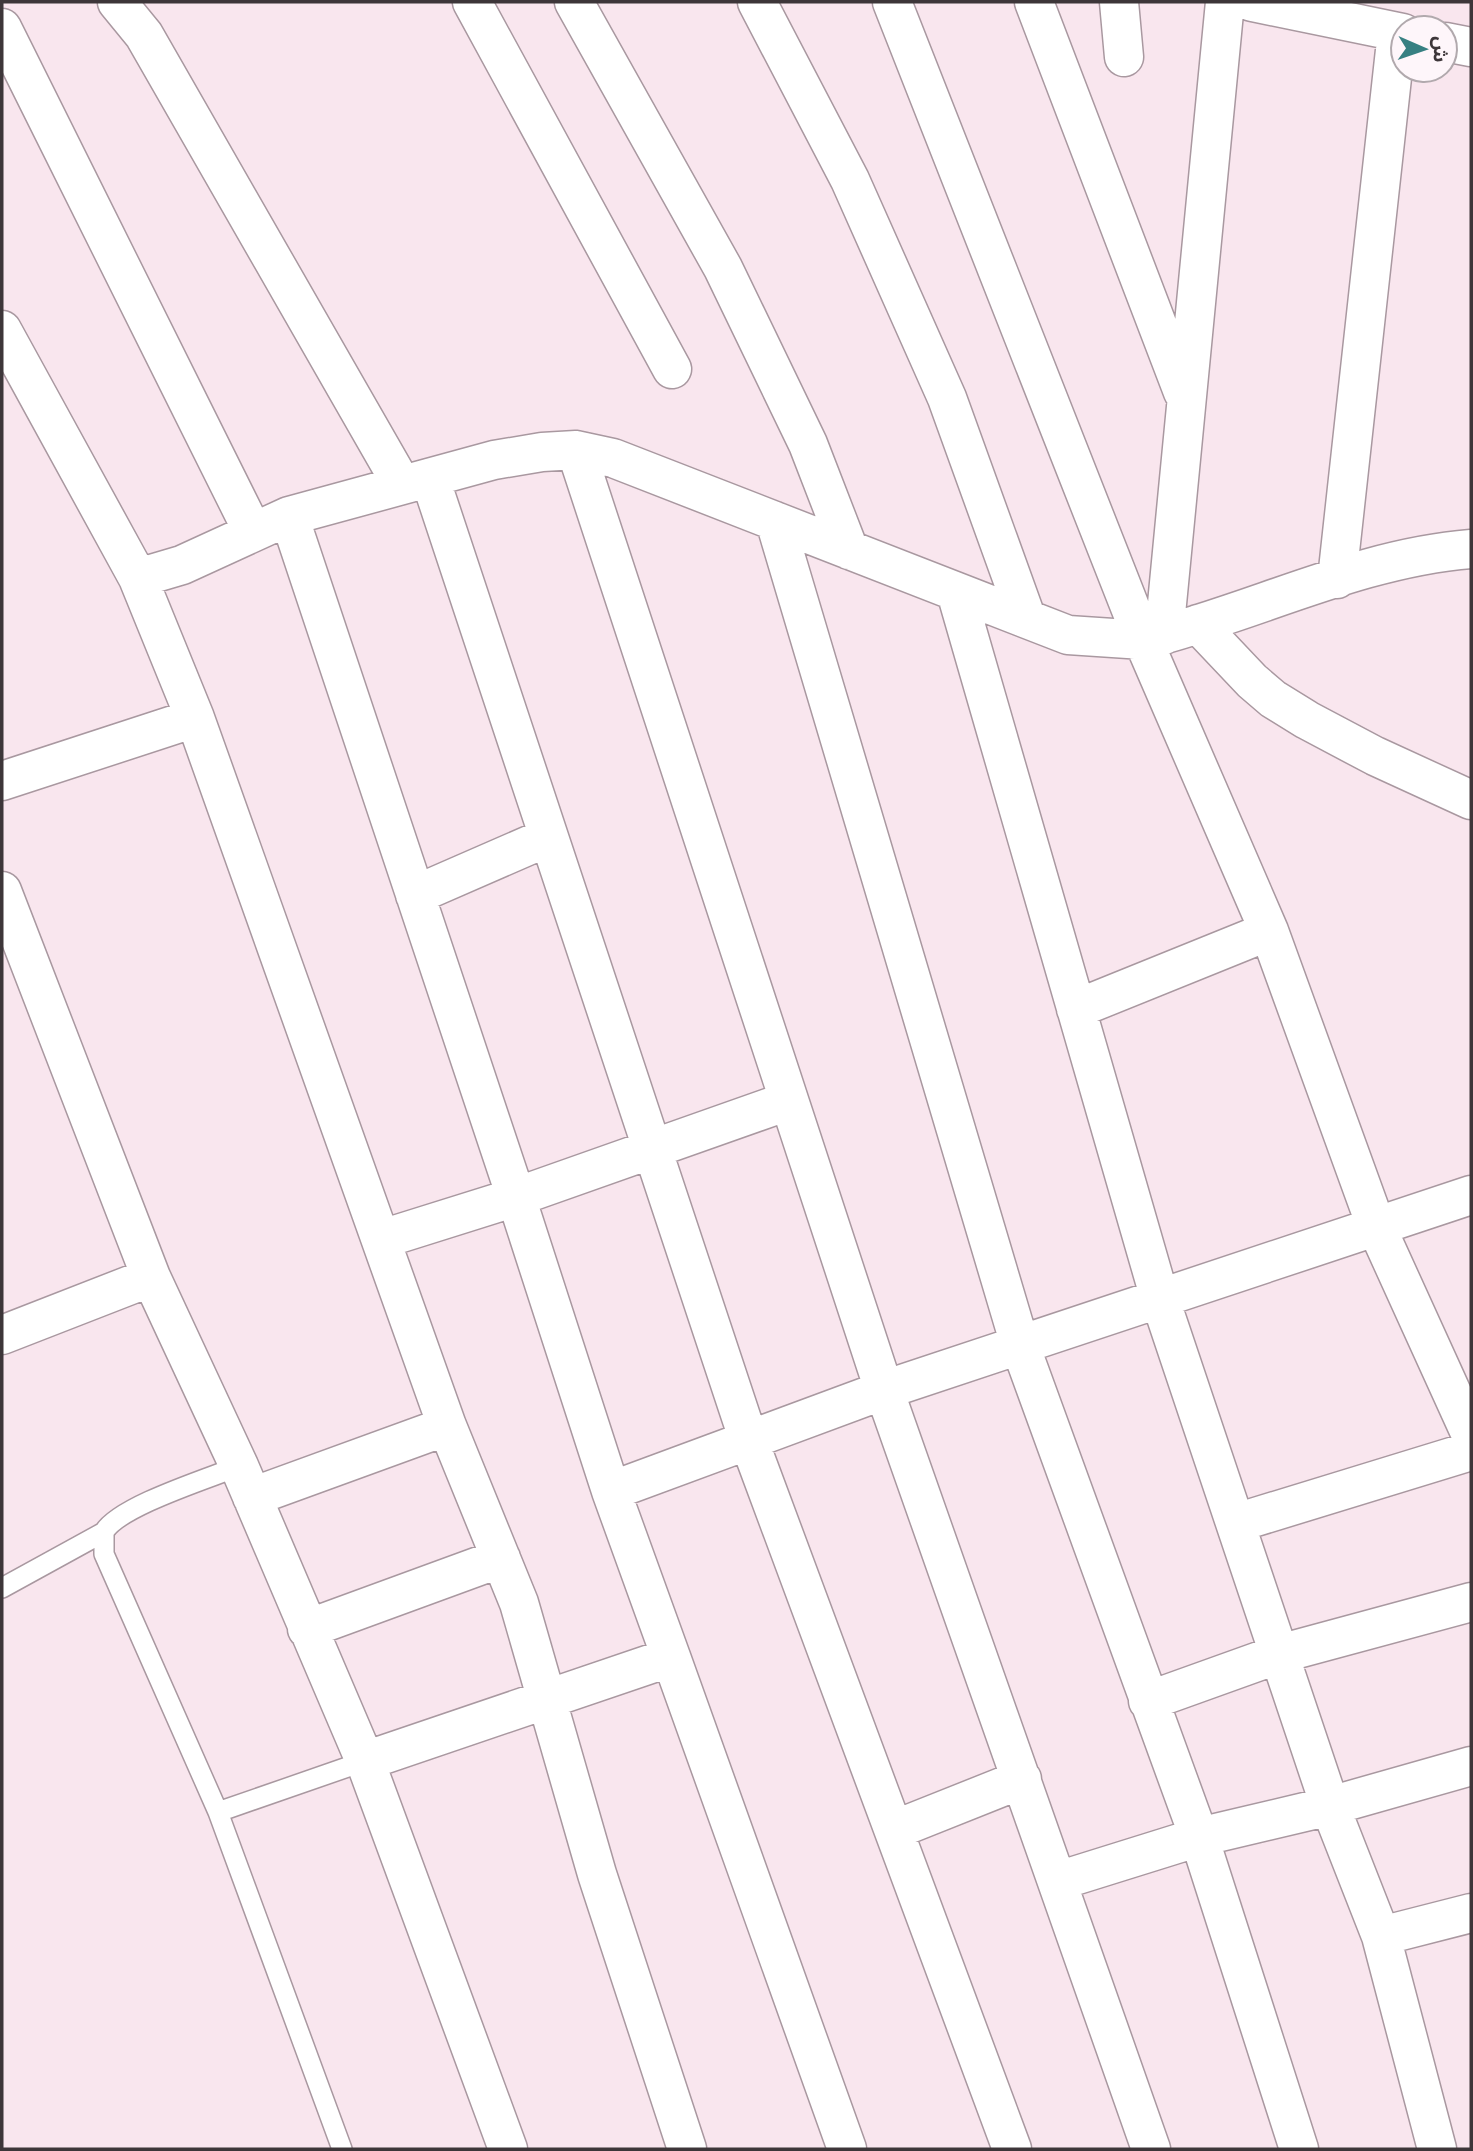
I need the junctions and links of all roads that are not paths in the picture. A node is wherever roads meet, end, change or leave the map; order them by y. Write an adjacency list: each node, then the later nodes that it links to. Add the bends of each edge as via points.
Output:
1 (117, 2): 18 (street, via 144,35)
2 (472, 2): 15 (street)
3 (574, 2): 23 (street, via 723,268 808,444)
4 (757, 2): 27 (street, via 849,180 947,398)
5 (892, 2): 28 (street)
6 (1034, 2): 16 (street)
7 (1119, 2): 12 (street)
8 (1225, 2): 16 (street)
9 (1252, 2): 11 (street)
10 (2, 28): 21 (street)
11 (1389, 30)
12 (1124, 58)
13 (1394, 84): 25 (street)
14 (2, 330): 24 (street)
15 (672, 369)
16 (1186, 400): 28 (street)
17 (576, 450): 18 (street, via 495,460); 20 (street, via 613,457); 37 (street)
18 (416, 482): 19 (street); 32 (street)
19 (289, 516): 21 (street); 34 (street)
20 (775, 521): 23 (street); 46 (street)
21 (253, 532): 24 (street, via 182,565)
22 (1471, 549): 25 (street, via 1377,565)
23 (849, 550): 26 (street)
24 (138, 578): 29 (street)
25 (1337, 579): 28 (street)
26 (956, 592): 27 (street); 36 (street)
27 (1026, 617): 28 (street, via 1068,635)
28 (1169, 633): 31 (street, via 1252,681 1307,720); 35 (street)
29 (195, 719): 30 (street); 42 (street)
30 (2, 781)
31 (1471, 800)
32 (548, 837): 34 (street); 38 (street)
33 (2, 891): 43 (street)
34 (415, 895): 40 (street)
35 (1269, 932): 36 (street); 41 (street)
36 (1076, 1009): 44 (street)
37 (788, 1101): 38 (street); 47 (street)
38 (651, 1149): 40 (street); 50 (street)
39 (1471, 1195): 41 (street)
40 (516, 1197): 42 (street); 53 (street)
41 (1376, 1226): 44 (street); 49 (street)
42 (382, 1239): 48 (street)
43 (151, 1277): 45 (street); 52 (street)
44 (1160, 1299): 46 (street); 54 (street)
45 (2, 1335)
46 (1020, 1345): 47 (street); 63 (street)
47 (884, 1390): 50 (street); 66 (street)
48 (447, 1426): 52 (street); 56 (street)
49 (1471, 1435)
50 (748, 1441): 53 (street); 69 (street)
51 (1471, 1451): 54 (street)
52 (246, 1482): 55 (lane, via 165,1495 121,1517); 59 (street)
53 (611, 1491): 61 (street)
54 (1236, 1523): 60 (street)
55 (104, 1532): 57 (lane); 68 (lane, via 106,1559)
56 (501, 1558): 59 (street); 62 (street)
57 (2, 1588)
58 (1471, 1602): 60 (street)
59 (307, 1629): 64 (street)
60 (1279, 1654): 63 (street); 67 (street)
61 (671, 1657): 62 (street); 77 (street)
62 (548, 1699): 64 (street); 76 (street, via 597,1874)
63 (1148, 1701): 70 (street)
64 (365, 1761): 68 (lane); 75 (street)
65 (1471, 1766): 67 (street)
66 (1022, 1779): 69 (street); 71 (street)
67 (1330, 1806): 70 (street); 73 (street)
68 (218, 1812): 74 (lane)
69 (894, 1830): 78 (street)
70 (1199, 1838): 71 (street); 80 (street)
71 (1058, 1881): 79 (street)
72 (1471, 1913): 73 (street)
73 (1381, 1936): 81 (street)
74 (342, 2149)
75 (508, 2149)
76 (687, 2149)
77 (847, 2149)
78 (1012, 2149)
79 (1152, 2149)
80 (1298, 2149)
81 (1437, 2149)

